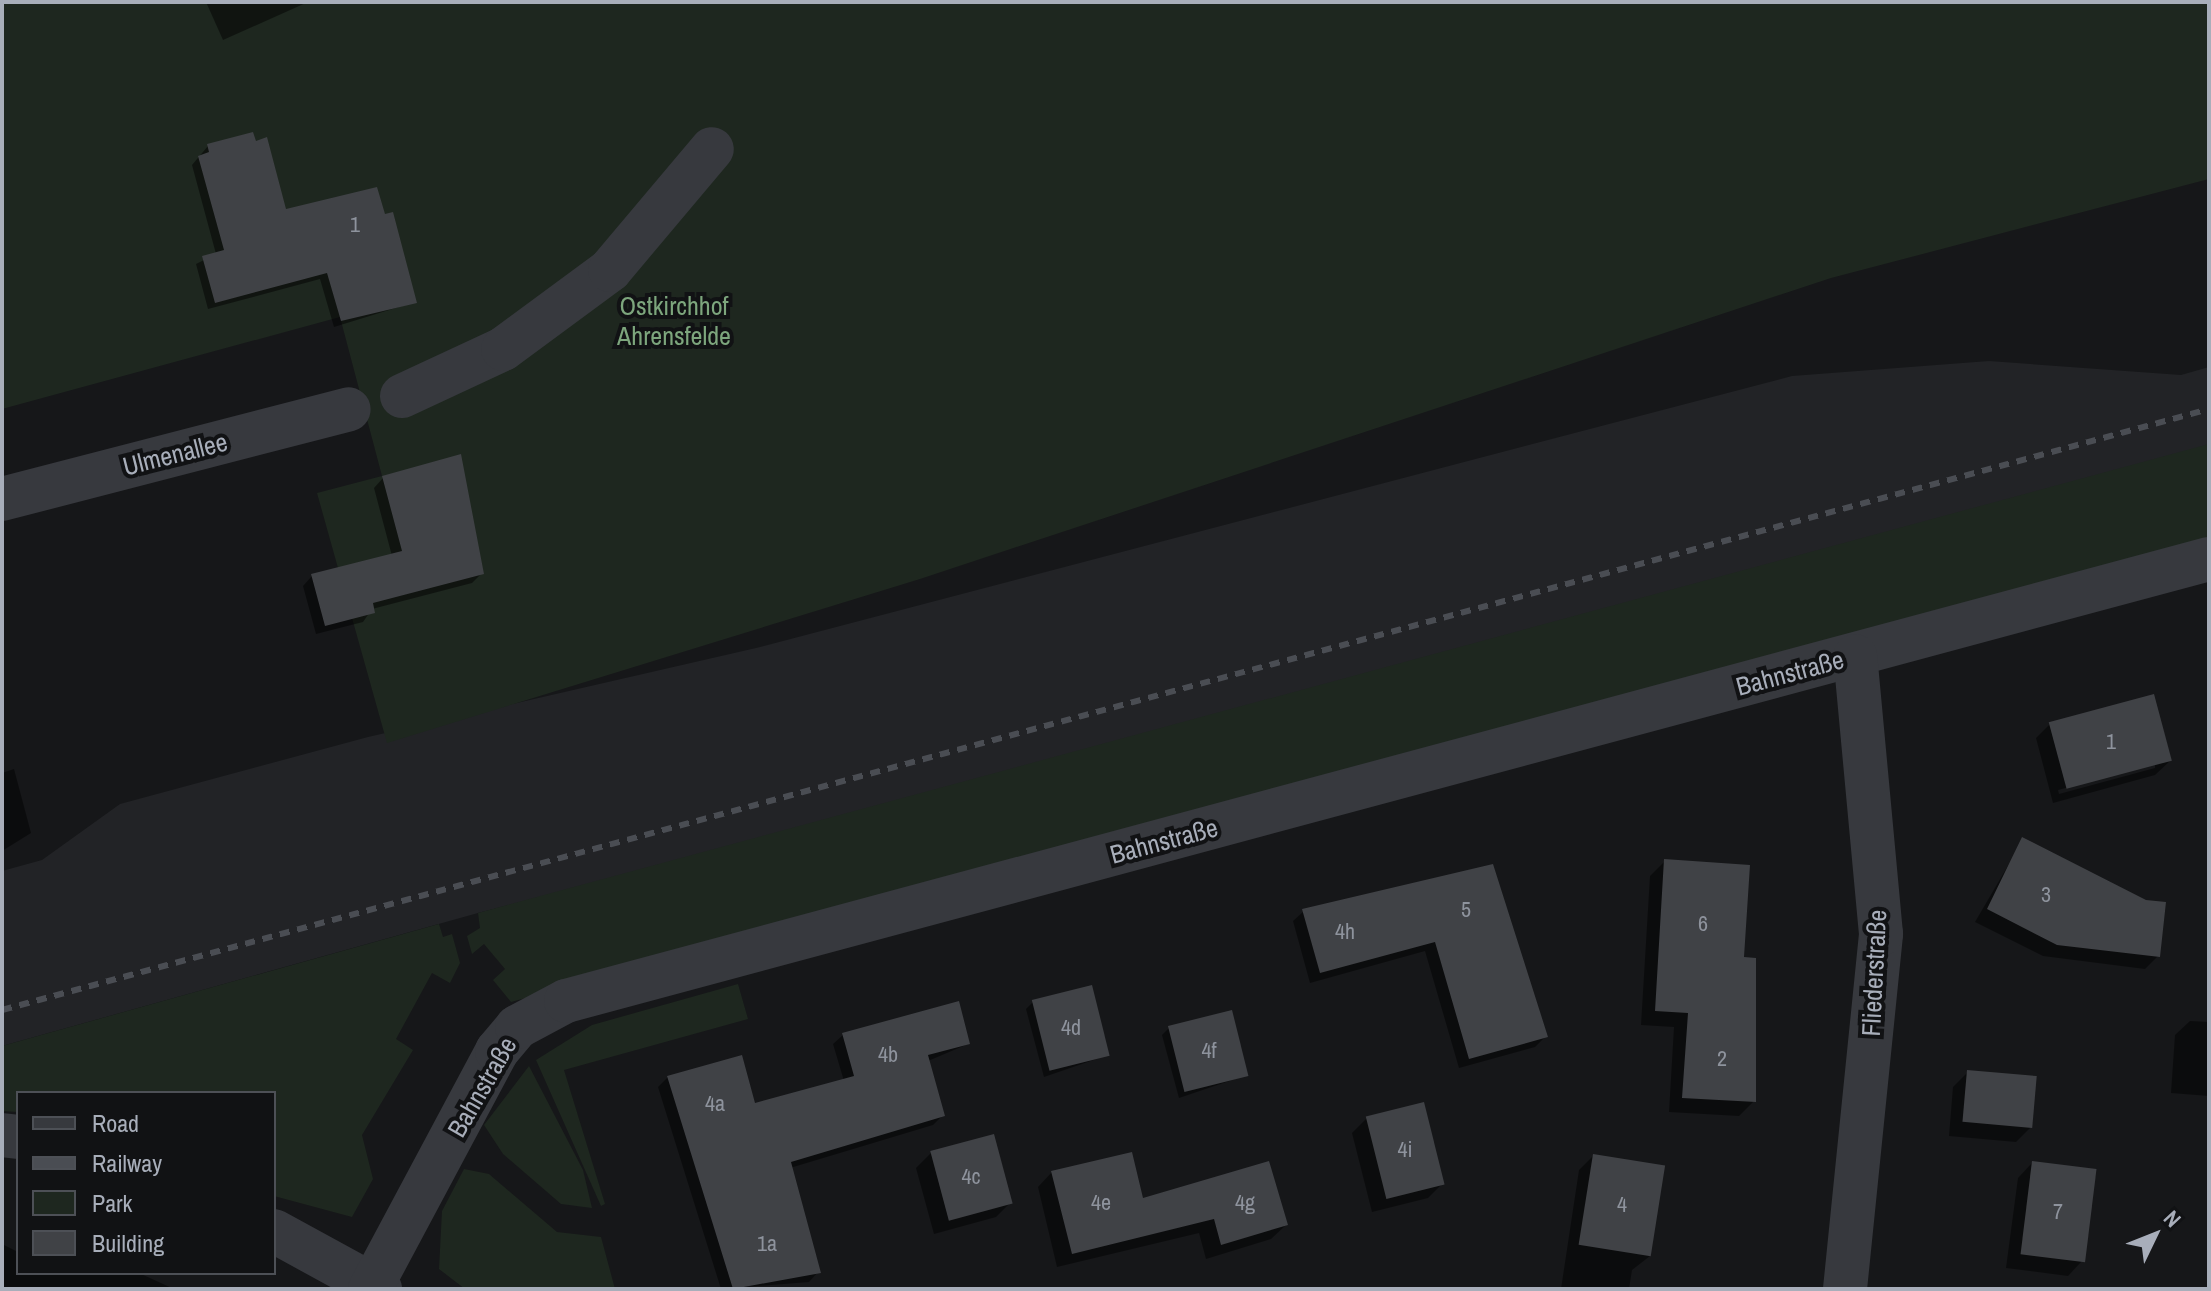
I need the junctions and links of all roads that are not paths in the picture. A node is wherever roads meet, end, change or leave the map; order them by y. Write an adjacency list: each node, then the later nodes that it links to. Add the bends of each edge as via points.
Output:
1 (712, 149): 2 (street, via 610,270 503,349)
2 (402, 396)
3 (349, 409): 4 (street, Ulmenallee)
4 (2, 499)
5 (2209, 559): 6 (street, Bahnstraße)
6 (1855, 656): 8 (street, Bahnstraße, via 566,1001 517,1027 497,1051); 9 (street, Fliederstraße, via 1881,934)
7 (276, 1232): 8 (street, Bahnstraße)
8 (374, 1288)
9 (1845, 1289)

